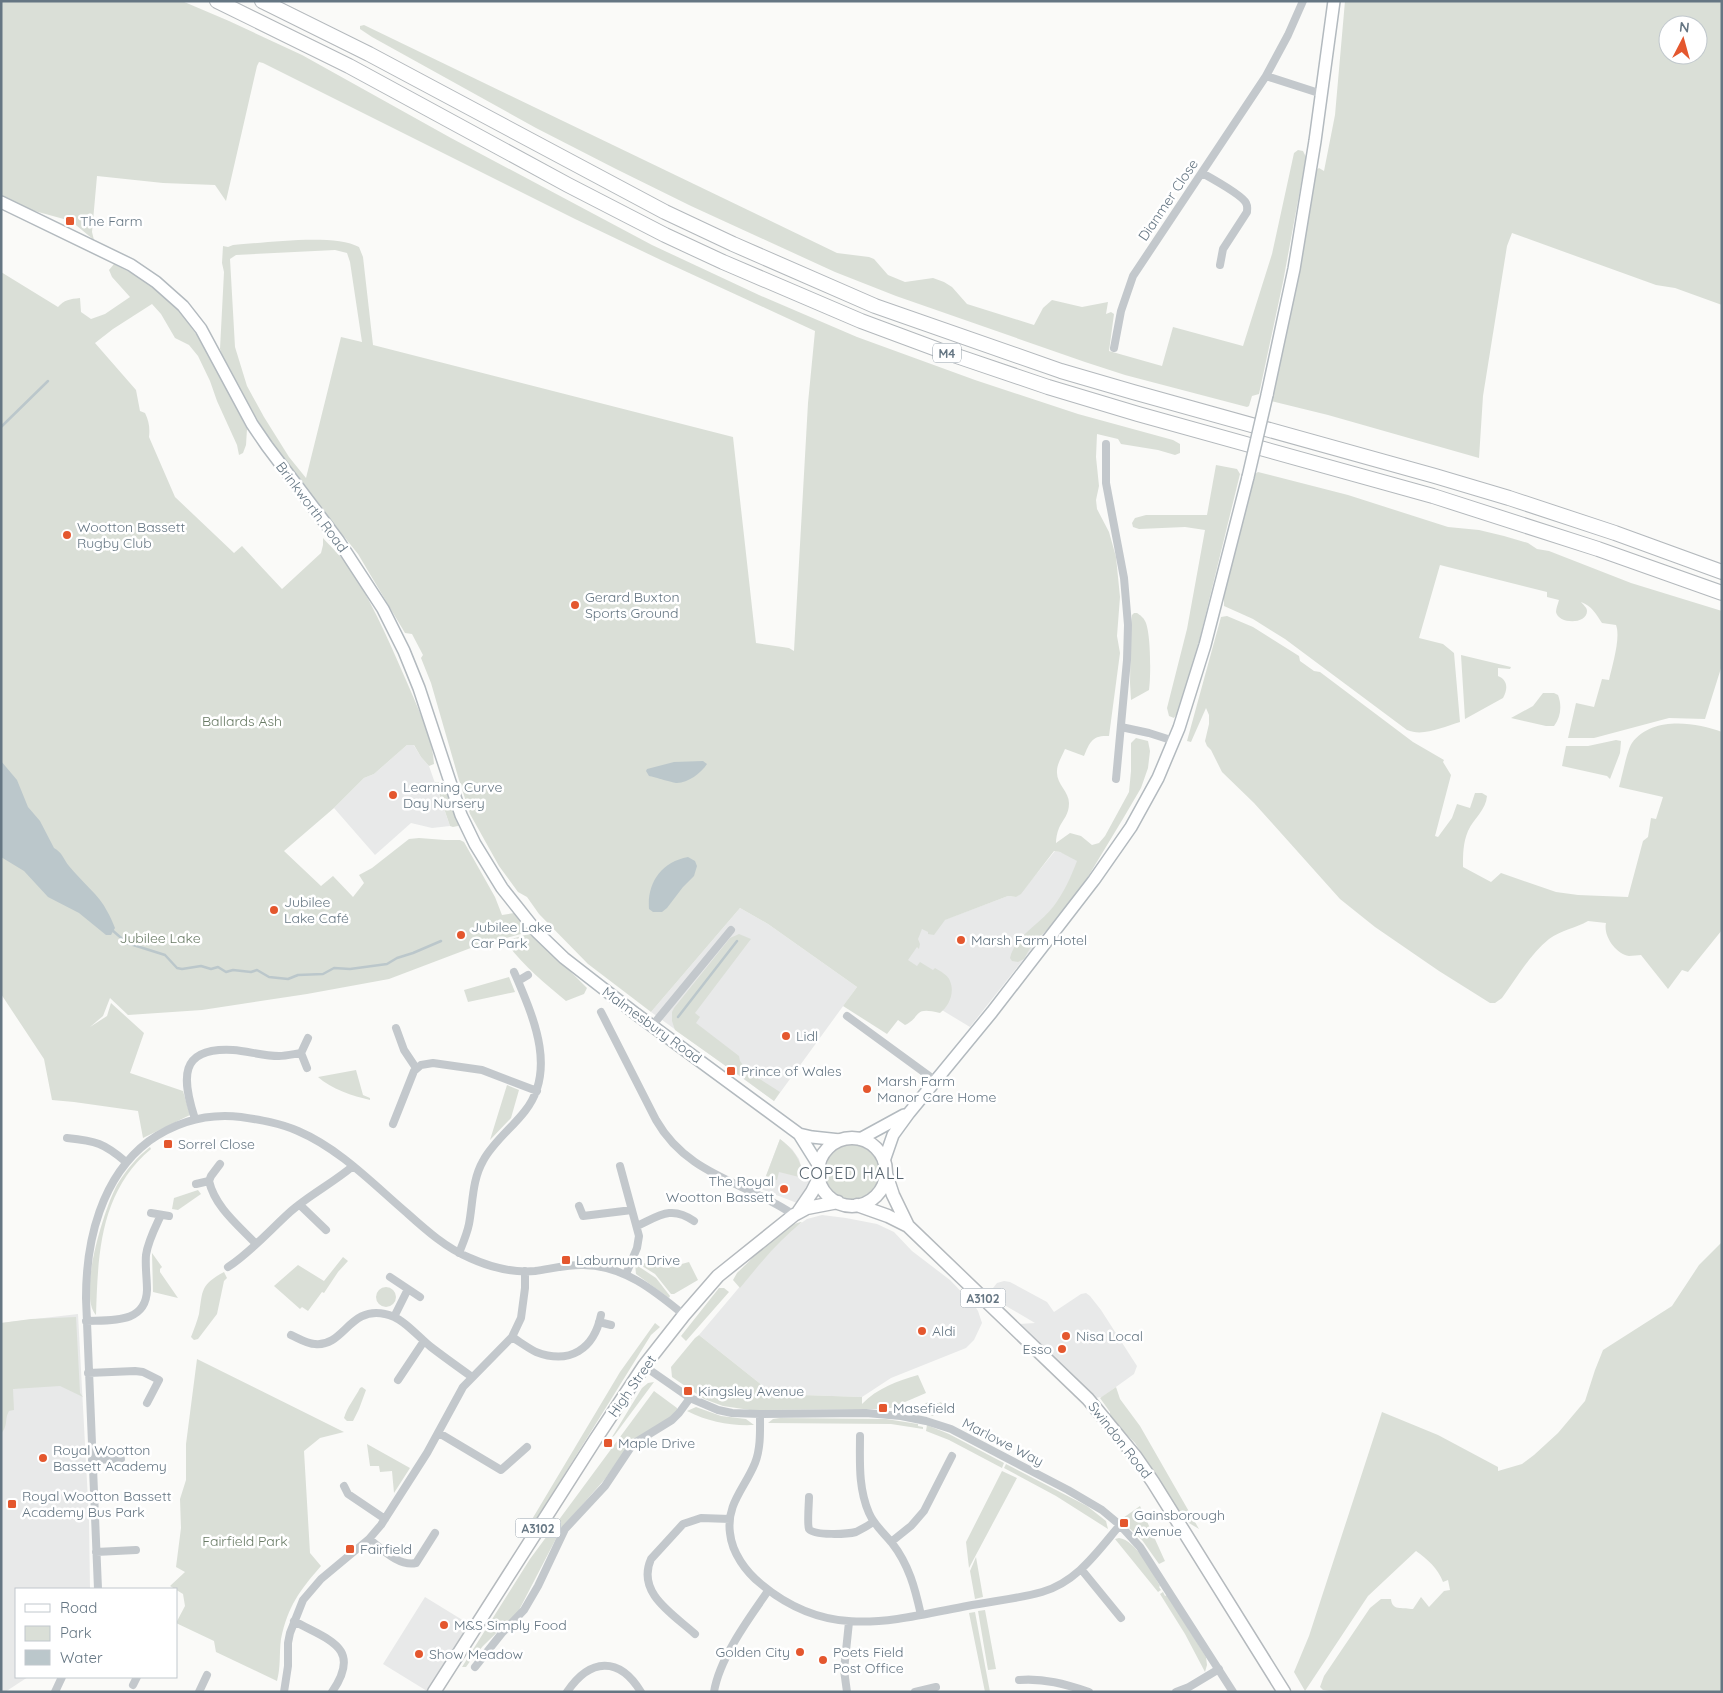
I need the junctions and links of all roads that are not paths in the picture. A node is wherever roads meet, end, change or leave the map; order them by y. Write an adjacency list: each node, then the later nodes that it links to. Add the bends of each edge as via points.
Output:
1 (217, 1): 13 (highway, M4, via 349,66 665,235 861,321 1048,387 1433,496)
2 (262, 1): 12 (highway, M4, via 369,54 664,212 875,306 1124,390 1510,498)
3 (1303, 1): 5 (street, Dianmer Close)
4 (1334, 1): 6 (main road)
5 (1266, 76): 6 (street); 7 (street, Dianmer Close)
6 (1322, 94): 15 (main road, bridge, via 1294,269 1248,477 1211,623)
7 (1202, 173): 9 (street, via 1247,205 1247,212 1223,249); 10 (street, Dianmer Close, via 1134,276 1121,311)
8 (1, 202): 17 (main road, Brinkworth Road, via 146,274 168,291 201,329 266,446 338,540 383,609 419,688 468,830 487,866)
9 (1220, 265)
10 (1114, 348)
11 (1106, 444): 14 (street, via 1106,483 1127,597 1128,652)
12 (1722, 572)
13 (1722, 593)
14 (1121, 727): 15 (street); 16 (street)
15 (1174, 741): 30 (main road, via 1131,827 1049,939)
16 (1116, 779)
17 (515, 905): 24 (main road, Malmesbury Road, via 564,958)
18 (731, 930): 24 (street)
19 (514, 972): 21 (street)
20 (528, 976): 21 (street)
21 (518, 981): 31 (street, via 539,1043 542,1064)
22 (601, 1012): 53 (street, via 662,1132 682,1153 704,1169)
23 (847, 1016): 30 (street)
24 (652, 1026): 35 (main road, Malmesbury Road)
25 (396, 1028): 29 (street, via 404,1050)
26 (308, 1038): 27 (street)
27 (302, 1053): 28 (street); 33 (street, via 278,1056 217,1050 202,1053 191,1063 187,1078 187,1090)
28 (307, 1068)
29 (416, 1068): 31 (street, via 434,1064 482,1070); 34 (street)
30 (936, 1081): 32 (main road)
31 (537, 1091): 59 (street, via 527,1109 484,1160)
32 (909, 1112): 37 (main road); 43 (main road, via 893,1135)
33 (196, 1119): 39 (street, via 164,1131); 41 (street, via 236,1116 279,1124 314,1139)
34 (393, 1124)
35 (799, 1134): 38 (main road); 44 (main road)
36 (67, 1138): 39 (street, via 101,1144)
37 (860, 1139): 38 (main road); 43 (main road, A3102, via 875,1147)
38 (840, 1140): 44 (main road, A3102, via 826,1150)
39 (126, 1162): 68 (street, via 103,1202 92,1239 86,1281)
40 (220, 1164): 45 (street)
41 (353, 1166): 48 (street); 59 (street, via 419,1224)
42 (620, 1166): 51 (street)
43 (885, 1168): 49 (main road, via 883,1185 877,1195); 56 (main road, Swindon Road / A3102, via 893,1195)
44 (819, 1172): 47 (main road, via 825,1192); 53 (main road, High Street / A3102, via 812,1192)
45 (209, 1180): 46 (street); 58 (street, via 226,1214)
46 (196, 1184)
47 (838, 1202): 49 (main road, A3102); 53 (main road, High Street / A3102)
48 (300, 1205): 57 (street); 58 (street)
49 (857, 1205): 56 (main road, Swindon Road / A3102)
50 (579, 1206): 51 (street, via 583,1216)
51 (632, 1210): 55 (street)
52 (151, 1213): 68 (street, via 165,1216 150,1240 146,1256 147,1292 143,1306 125,1318)
53 (797, 1213): 66 (main road, High Street / A3102, via 718,1276)
54 (694, 1221): 55 (street, via 683,1214 671,1212)
55 (637, 1226): 62 (street, via 637,1248)
56 (908, 1226): 126 (main road, Swindon Road / A3102, via 1062,1373 1117,1433 1153,1482)
57 (326, 1230)
58 (256, 1244): 60 (street)
59 (459, 1253): 61 (street, via 498,1268)
60 (228, 1267)
61 (525, 1272): 62 (street, via 582,1264); 71 (street, via 521,1318)
62 (626, 1274): 66 (street)
63 (390, 1277): 64 (street)
64 (408, 1289): 65 (street); 67 (street)
65 (420, 1297)
66 (684, 1315): 73 (main road, High Street / A3102)
67 (394, 1317): 70 (street, via 380,1313 364,1314 324,1344 310,1344); 72 (street)
68 (86, 1321): 74 (street)
69 (611, 1325): 71 (street, via 600,1319 596,1333 584,1348 568,1356 542,1354)
70 (291, 1335)
71 (512, 1337): 75 (street)
72 (424, 1341): 75 (street); 76 (street)
73 (644, 1366): 77 (street, Marlowe Way); 117 (main road, High Street / A3102)
74 (88, 1373): 78 (street, via 135,1370 159,1380); 85 (street)
75 (472, 1377): 80 (street, via 456,1397)
76 (398, 1380)
77 (690, 1398): 79 (street, Marlowe Way, via 718,1410); 105 (street, via 672,1420 633,1444 605,1486 565,1529 524,1610)
78 (147, 1403)
79 (760, 1414): 89 (street, via 758,1453 735,1498); 91 (street, Marlowe Way, via 882,1414 938,1424 1092,1503)
80 (439, 1434): 82 (street, via 501,1470); 88 (street)
81 (860, 1436): 90 (street, via 860,1476)
82 (527, 1447)
83 (952, 1456): 94 (street, via 924,1511)
84 (121, 1459): 85 (street)
85 (92, 1460): 96 (street)
86 (344, 1486): 88 (street, via 348,1494)
87 (809, 1497): 90 (street, via 812,1531 847,1534)
88 (385, 1519): 93 (street)
89 (730, 1519): 99 (street, via 730,1539 738,1557); 104 (street, via 701,1518 683,1524 648,1564 647,1579 652,1593)
90 (873, 1522): 94 (street)
91 (1120, 1525): 97 (street); 106 (street, Marlowe Way, via 1140,1546)
92 (435, 1534): 93 (street, via 413,1564 396,1559)
93 (369, 1539): 102 (street, via 309,1591)
94 (891, 1542): 100 (street, via 910,1572)
95 (136, 1550): 96 (street)
96 (96, 1552): 98 (street)
97 (1081, 1569): 100 (street, via 1063,1584 1048,1590); 101 (street)
98 (98, 1588)
99 (768, 1591): 103 (street, via 801,1610); 120 (street, via 730,1651 717,1677)
100 (921, 1615): 103 (street, via 877,1622)
101 (1121, 1618)
102 (294, 1621): 115 (street, via 288,1643); 116 (street, via 341,1650 343,1673)
103 (849, 1622): 121 (street, via 844,1670)
104 (695, 1634)
105 (475, 1667)
106 (1219, 1669): 124 (street); 125 (street, Marlowe Way)
107 (207, 1675): 113 (street)
108 (62, 1678): 114 (street)
109 (136, 1678): 111 (street)
110 (1019, 1680): 123 (street, via 1048,1681)
111 (133, 1685)
112 (936, 1687): 122 (street)
113 (200, 1691)
114 (55, 1692)
115 (284, 1692)
116 (332, 1692)
117 (434, 1692)
118 (567, 1692): 119 (street, via 581,1675 599,1666 627,1674)
119 (641, 1692)
120 (714, 1692)
121 (847, 1692)
122 (915, 1692)
123 (1089, 1692)
124 (1176, 1692)
125 (1233, 1692)
126 (1284, 1692)

